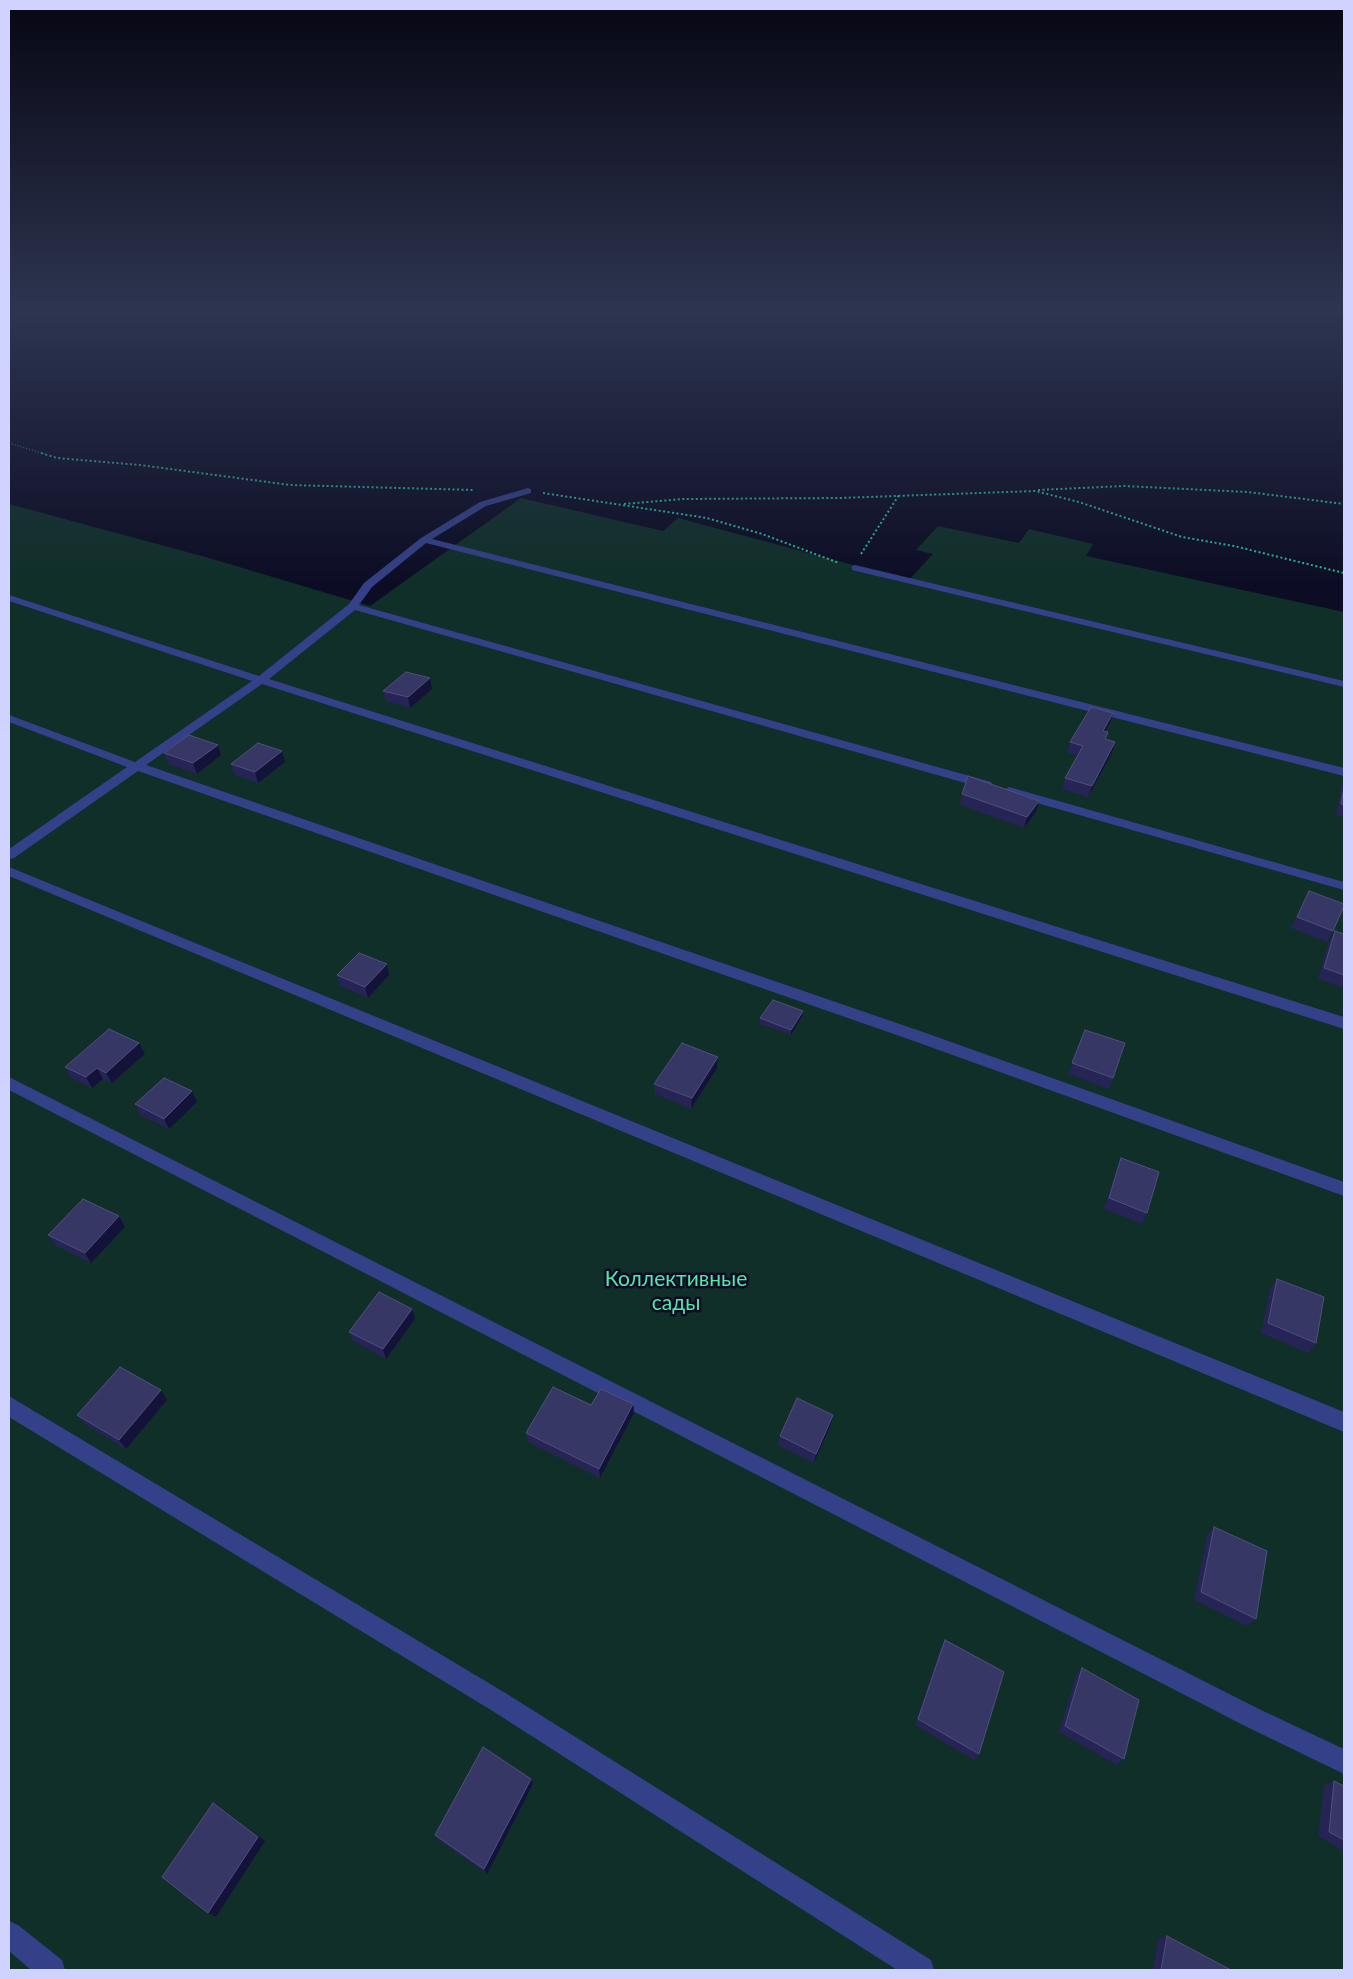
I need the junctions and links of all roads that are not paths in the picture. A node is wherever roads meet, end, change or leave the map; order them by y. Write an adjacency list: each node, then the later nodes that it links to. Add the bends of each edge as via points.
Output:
1 (528, 491): 2 (street, via 483,504)
2 (424, 540): 5 (street, via 368,585); 10 (street)
3 (855, 568): 7 (street)
4 (9, 598): 6 (street)
5 (353, 606): 6 (street); 13 (street)
6 (261, 680): 9 (street); 14 (street)
7 (1344, 684)
8 (9, 718): 9 (street)
9 (136, 766): 11 (street); 16 (street, via 917,1036)
10 (1344, 772)
11 (9, 855)
12 (9, 872): 18 (street)
13 (1344, 886)
14 (1344, 1023)
15 (9, 1083): 19 (street, via 1244,1714)
16 (1344, 1189)
17 (9, 1406): 22 (street, via 499,1702)
18 (1344, 1422)
19 (1344, 1762)
20 (9, 1934): 21 (street)
21 (52, 1970)
22 (921, 1970)

